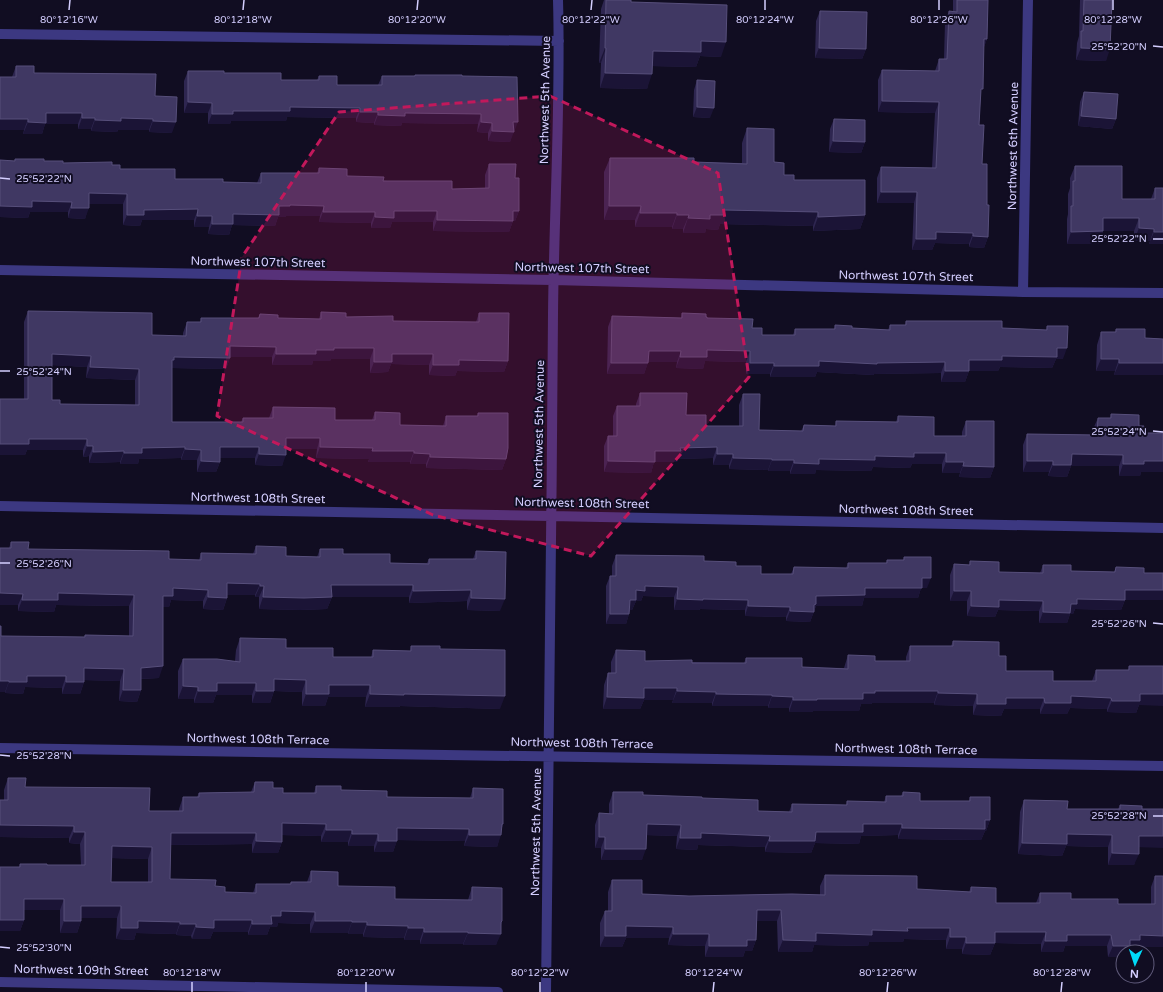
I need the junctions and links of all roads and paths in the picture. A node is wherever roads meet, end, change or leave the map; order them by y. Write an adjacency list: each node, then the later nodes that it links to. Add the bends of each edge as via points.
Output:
1 (558, 0): 4 (street, Northwest 5th Avenue)
2 (1028, 0): 7 (street, Northwest 6th Avenue)
3 (0, 34): 4 (street)
4 (559, 41): 6 (street, Northwest 5th Avenue)
5 (0, 270): 6 (street, Northwest 107th Street)
6 (553, 280): 7 (street, Northwest 107th Street); 10 (street, Northwest 5th Avenue)
7 (1023, 292): 8 (street, Northwest 107th Street)
8 (1163, 293)
9 (0, 506): 10 (street, Northwest 108th Street)
10 (551, 516): 11 (street, Northwest 108th Street); 13 (street, Northwest 5th Avenue)
11 (1163, 528)
12 (0, 748): 13 (street, Northwest 108th Terrace)
13 (550, 756): 14 (street, Northwest 108th Terrace); 17 (street, Northwest 5th Avenue)
14 (1163, 766)
15 (0, 982): 16 (street, Northwest 109th Street)
16 (498, 992)
17 (546, 992)

